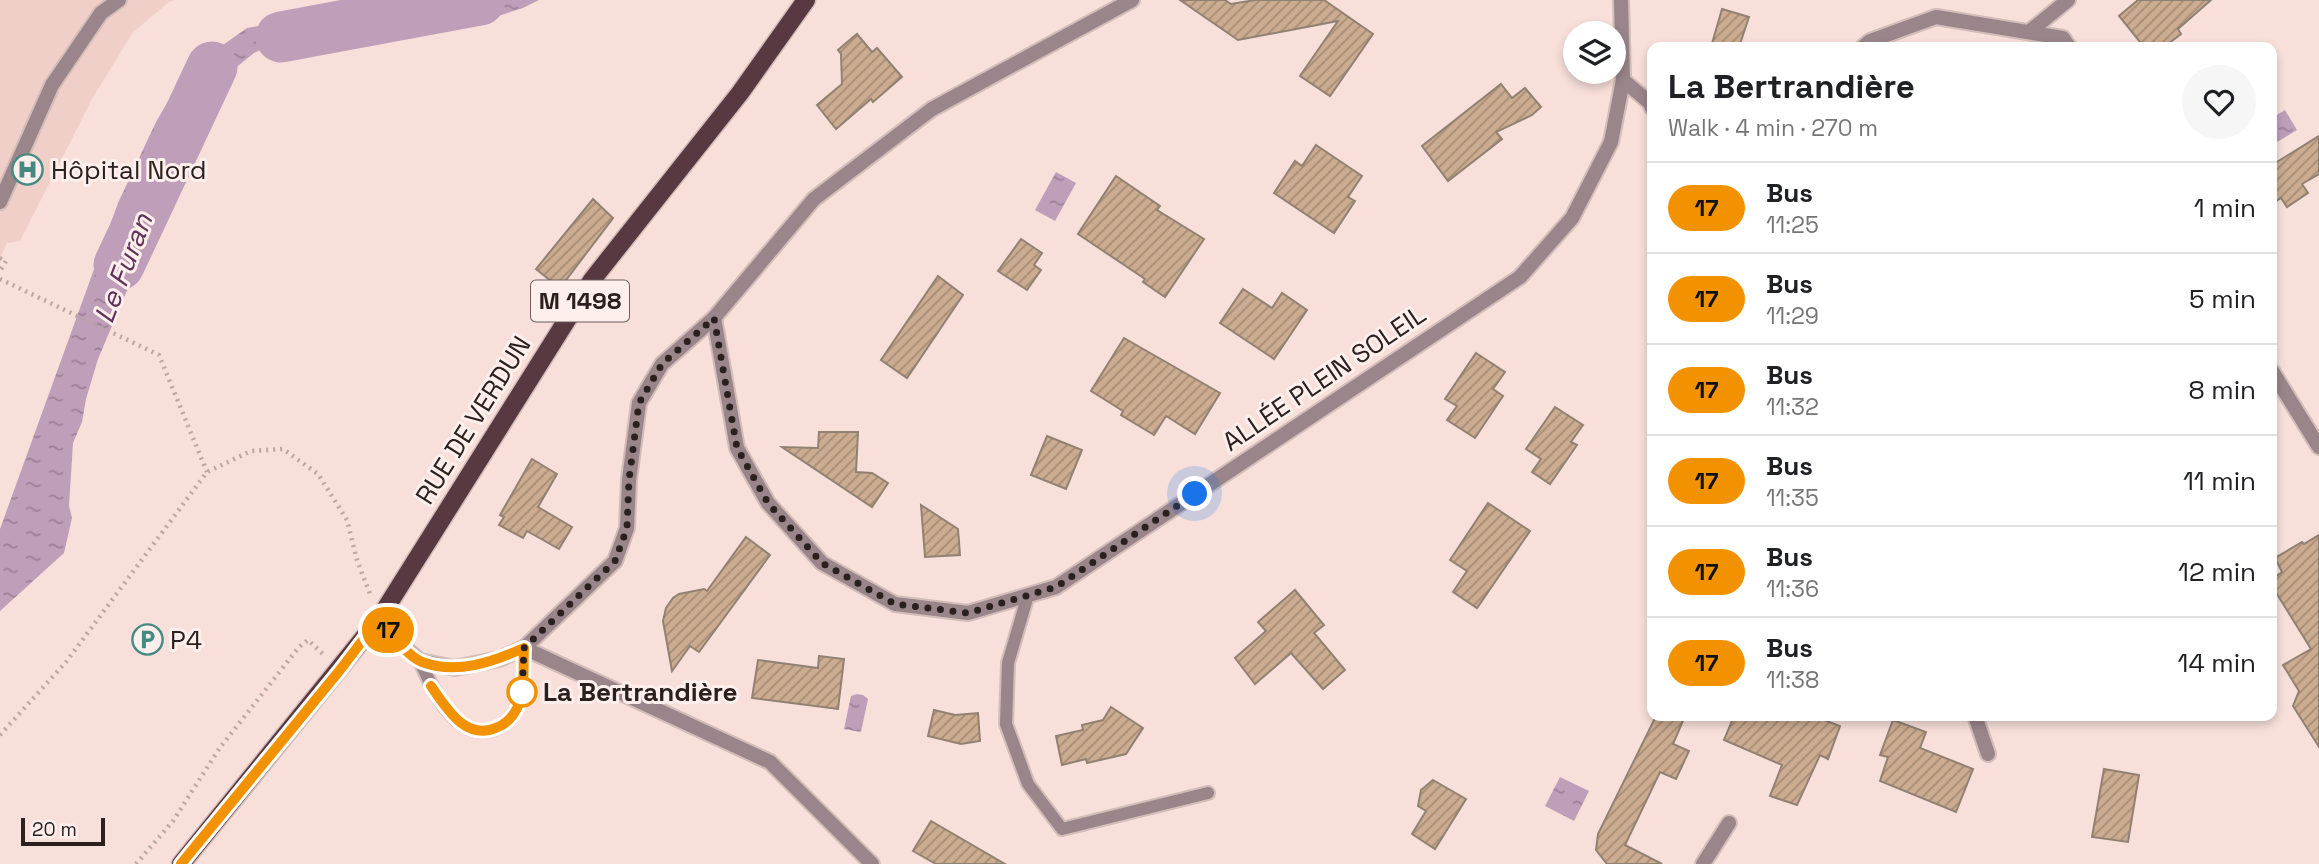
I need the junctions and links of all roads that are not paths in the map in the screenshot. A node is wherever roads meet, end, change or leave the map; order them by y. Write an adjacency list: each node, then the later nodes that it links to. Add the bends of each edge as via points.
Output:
1 (119, 0): 13 (street, via 101,13 52,85)
2 (806, 0): 18 (main road, RUE DE VERDUN / M 1498, via 740,93 592,280)
3 (1132, 0): 14 (street, via 932,109 825,190)
4 (1621, 0): 6 (street, ALLÉE PLEIN SOLEIL)
5 (2067, 0): 7 (street)
6 (1622, 21)
7 (2029, 32): 8 (street, via 1936,18); 9 (street)
8 (1869, 42)
9 (2066, 42)
10 (1626, 83): 12 (street)
11 (1622, 84): 17 (street, ALLÉE PLEIN SOLEIL, via 1611,142 1572,218 1520,277 1056,587)
12 (1647, 100)
13 (0, 202)
14 (714, 318): 17 (street, ALLÉE PLEIN SOLEIL, via 737,448 768,503 822,563 895,604 968,613); 19 (street, via 662,364 639,403 627,528 615,561)
15 (2277, 379): 16 (street)
16 (2319, 447)
17 (1028, 595): 23 (lane, via 1008,663 1006,724 1028,783 1062,829)
18 (379, 619): 20 (street); 25 (main road, RUE DE VERDUN / M 1498)
19 (524, 648): 20 (street, via 499,659 455,668); 20 (lane, via 522,695 515,713 502,726 488,731 475,732 461,724 431,686); 26 (street, via 770,762)
20 (420, 661)
21 (1977, 721): 22 (street)
22 (1988, 754)
23 (1208, 793)
24 (1729, 823): 27 (street)
25 (181, 864)
26 (872, 864)
27 (1703, 864)

